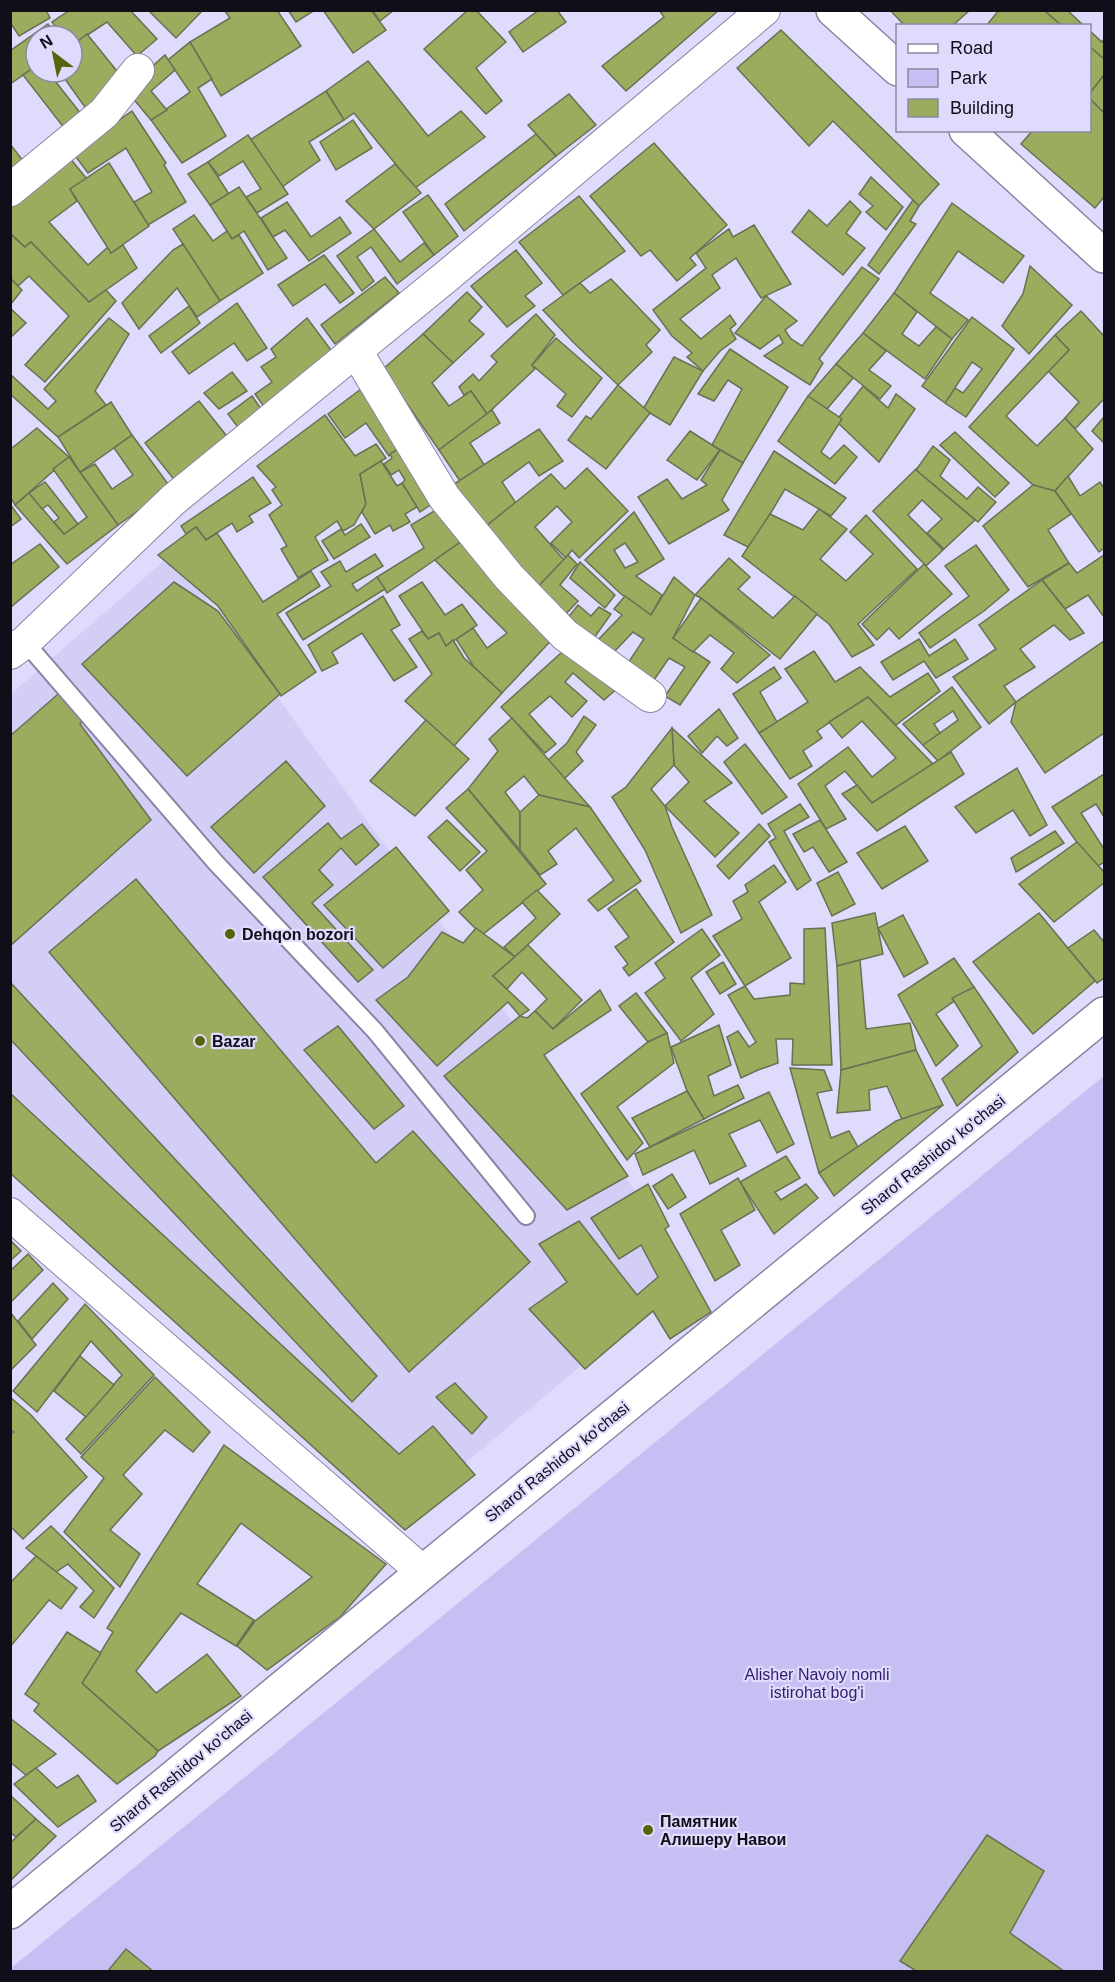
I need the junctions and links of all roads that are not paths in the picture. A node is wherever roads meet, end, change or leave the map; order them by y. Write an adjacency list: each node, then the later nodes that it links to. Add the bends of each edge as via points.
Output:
1 (764, 10): 8 (street)
2 (833, 10): 3 (street)
3 (896, 68)
4 (138, 70): 6 (street, via 104,113)
5 (968, 132): 7 (street)
6 (10, 190)
7 (1104, 256)
8 (356, 351): 9 (street, via 173,500); 10 (street, via 444,497 509,577 565,635)
9 (18, 647): 13 (lane, via 375,1031)
10 (650, 696)
11 (1104, 1014): 14 (street, Sharof Rashidov ko'chasi)
12 (10, 1215): 14 (street)
13 (526, 1216)
14 (423, 1572): 15 (street, Sharof Rashidov ko'chasi)
15 (10, 1912)

